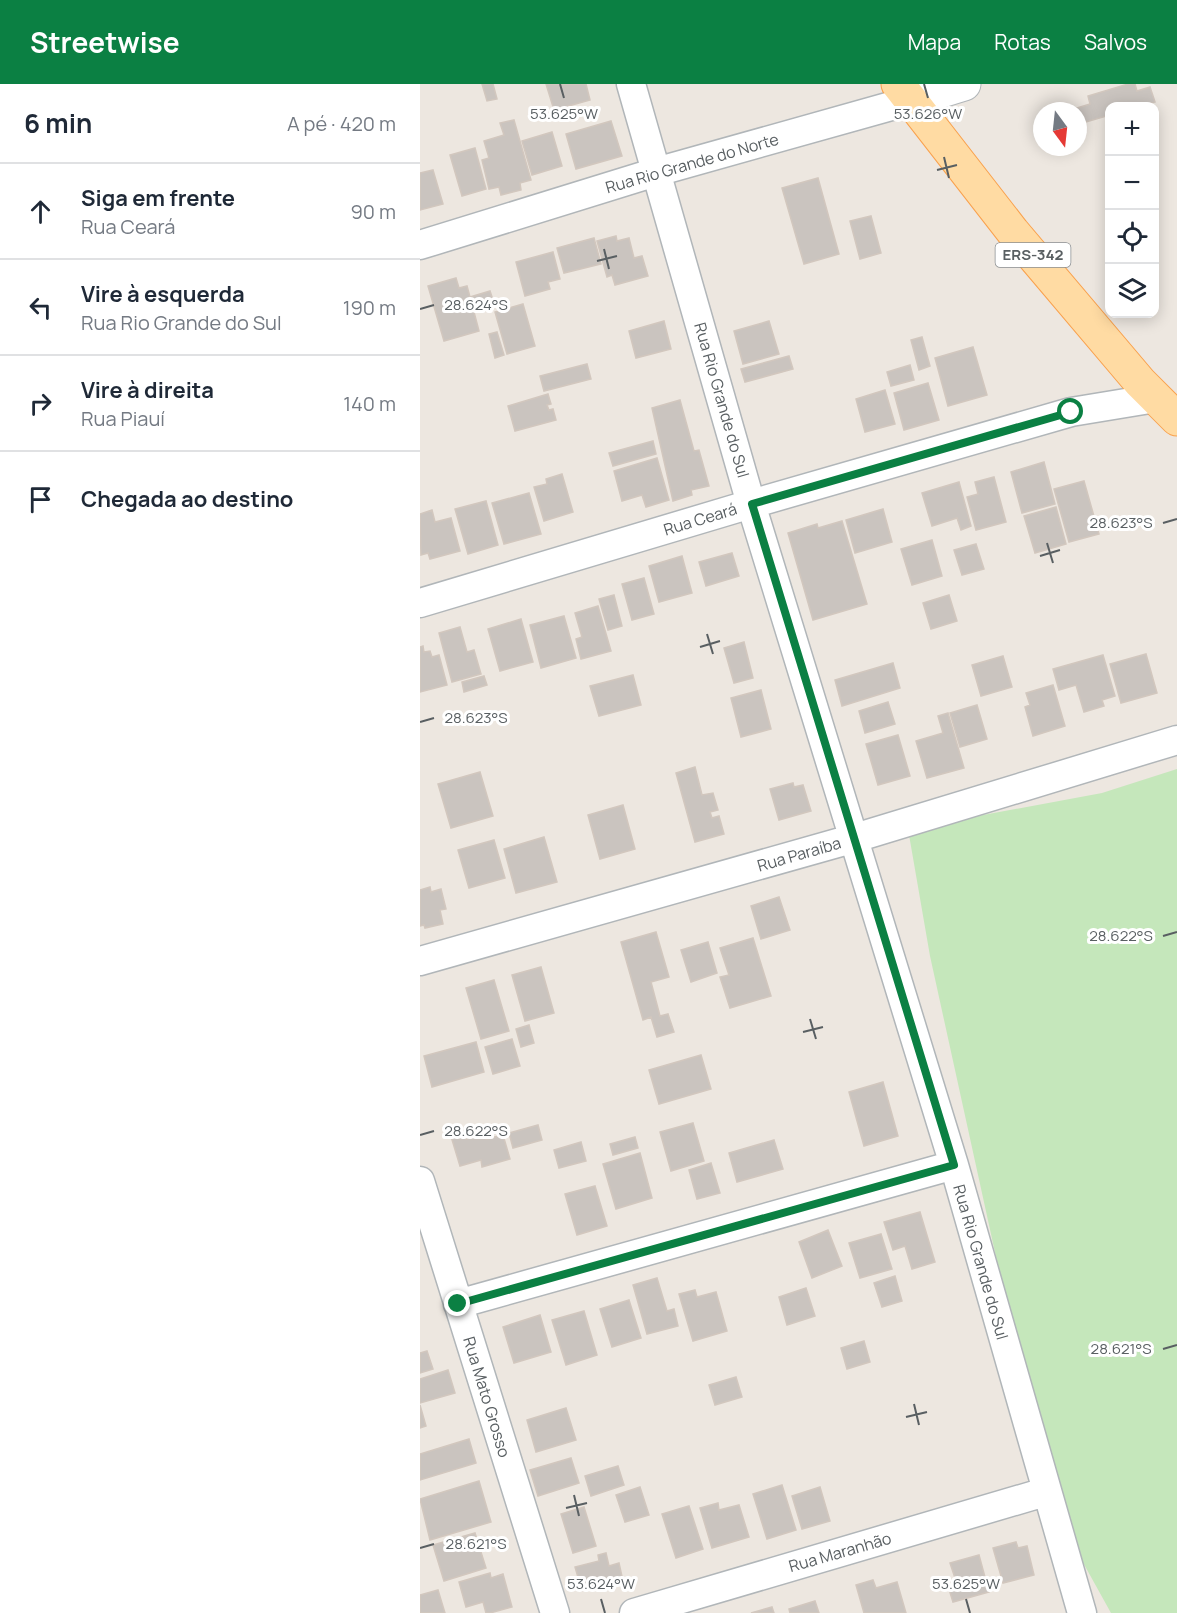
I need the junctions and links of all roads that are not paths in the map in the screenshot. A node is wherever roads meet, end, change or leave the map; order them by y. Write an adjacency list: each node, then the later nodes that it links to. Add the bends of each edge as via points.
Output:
1 (631, 84): 4 (street, Rua Rio Grande do Sul)
2 (964, 84): 3 (street, Rua Rio Grande do Norte)
3 (903, 92): 4 (street, Rua Rio Grande do Norte); 6 (main road, ERS-342, via 1013,232)
4 (656, 172): 5 (street, Rua Rio Grande do Norte); 7 (street, Rua Rio Grande do Sul)
5 (420, 245)
6 (1166, 409): 7 (street, Rua Ceará, via 1071,412)
7 (752, 504): 8 (street, Rua Ceará); 10 (street, Rua Rio Grande do Sul)
8 (420, 603)
9 (1177, 740): 10 (street, Rua Paraíba)
10 (855, 838): 11 (street, Rua Paraíba); 12 (street, Rua Rio Grande do Sul)
11 (420, 962)
12 (954, 1165): 14 (street); 15 (street, Rua Rio Grande do Sul)
13 (420, 1181): 14 (street, Rua Mato Grosso)
14 (458, 1304): 16 (street, Rua Mato Grosso)
15 (1045, 1492): 17 (street, Rua Maranhão); 18 (street, Rua Rio Grande do Sul)
16 (555, 1613)
17 (634, 1613)
18 (1082, 1613)

